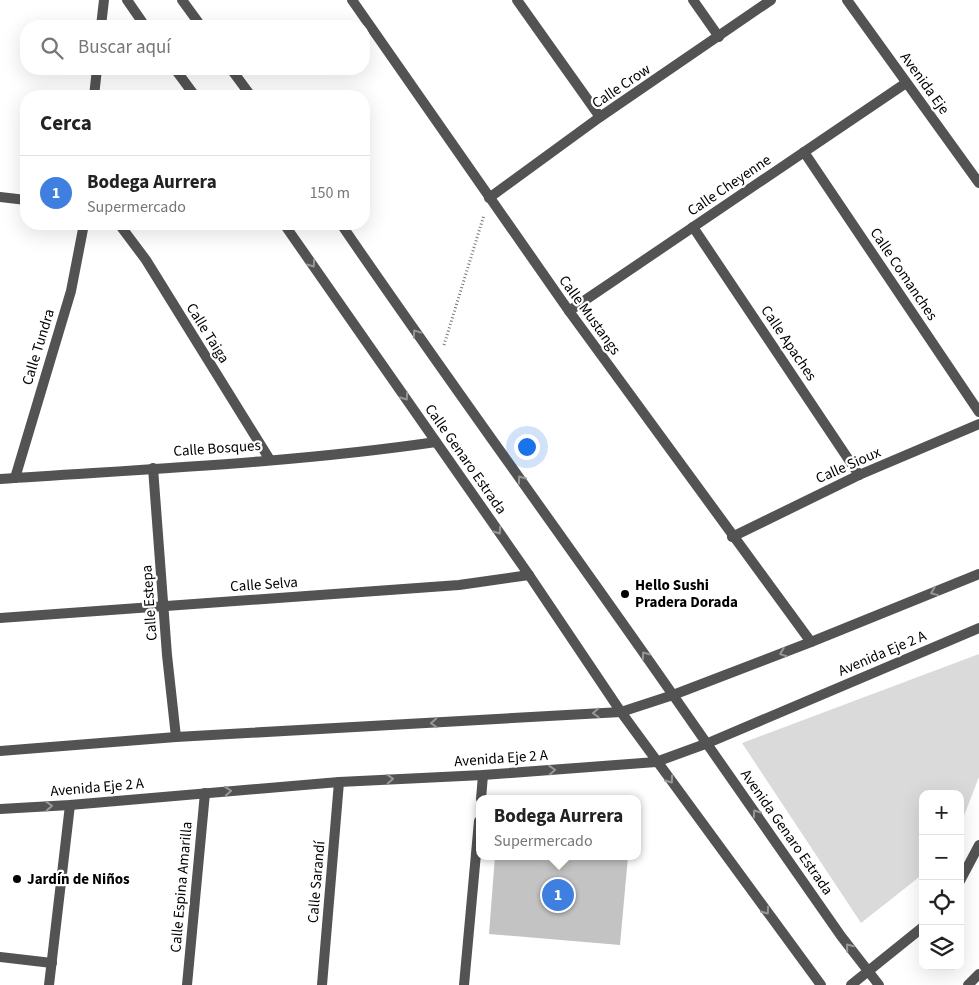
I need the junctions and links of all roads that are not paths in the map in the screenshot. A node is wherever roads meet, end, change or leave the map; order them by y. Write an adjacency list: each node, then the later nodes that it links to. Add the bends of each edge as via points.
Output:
1 (104, 0): 9 (street)
2 (127, 0): 10 (street)
3 (182, 0): 11 (street)
4 (352, 0): 12 (street, Calle Mustangs)
5 (517, 0): 22 (street)
6 (693, 0): 14 (street)
7 (771, 0): 14 (street, Calle Crow)
8 (847, 0): 18 (street, Avenida Eje)
9 (102, 20)
10 (141, 20)
11 (197, 20)
12 (366, 20)
13 (370, 26): 26 (street, Calle Mustangs)
14 (719, 37): 22 (street, Calle Crow)
15 (96, 75): 19 (street)
16 (179, 75): 20 (street)
17 (235, 75): 21 (street)
18 (906, 84): 23 (street, Calle Cheyenne); 24 (street, Avenida Eje)
19 (95, 90)
20 (191, 90)
21 (247, 90)
22 (600, 117): 26 (street, Calle Crow)
23 (804, 152): 28 (street, Calle Cheyenne); 34 (street, Calle Comanches)
24 (979, 183)
25 (0, 197): 27 (street)
26 (489, 198): 33 (street, Calle Mustangs)
27 (20, 199)
28 (693, 227): 33 (street, Calle Cheyenne); 39 (street, Calle Apaches)
29 (83, 230): 40 (street, Calle Tundra, via 71,291)
30 (124, 230): 37 (street, Calle Taiga, via 146,260)
31 (288, 230): 36 (street, Calle Genaro Estrada, one-way to 36)
32 (345, 230): 49 (street, Calle Genaro Estrada, one-way to 32)
33 (569, 311): 42 (street, Calle Mustangs)
34 (979, 412)
35 (979, 424): 39 (street, Calle Sioux)
36 (436, 442): 37 (street, Calle Bosques); 44 (street, Calle Genaro Estrada, one-way to 44)
37 (270, 460): 38 (street, Calle Bosques)
38 (153, 468): 40 (street, Calle Bosques); 45 (street, Calle Estepa)
39 (859, 476): 42 (street, Calle Sioux)
40 (15, 478): 41 (street, Calle Bosques)
41 (0, 479)
42 (732, 537): 48 (street, Calle Mustangs)
43 (979, 574): 48 (street, one-way to 48)
44 (529, 575): 45 (street, Calle Selva, via 458,584); 50 (street, Calle Genaro Estrada)
45 (164, 606): 46 (street, Calle Selva); 51 (street, Calle Estepa)
46 (0, 618)
47 (979, 628): 52 (street, Avenida Eje 2 A)
48 (811, 642): 49 (street, one-way to 49)
49 (673, 695): 50 (street); 52 (street, Avenida Genaro Estrada)
50 (621, 712): 51 (street, one-way to 51); 54 (street)
51 (176, 737): 53 (street)
52 (708, 743): 54 (street, Avenida Eje 2 A); 67 (street, Avenida Genaro Estrada, one-way to 52)
53 (0, 752)
54 (656, 762): 55 (street, Avenida Eje 2 A, one-way to 54); 73 (street, one-way to 73)
55 (483, 775): 56 (street, Avenida Eje 2 A, one-way to 55); 58 (street)
56 (339, 782): 57 (street, Avenida Eje 2 A, one-way to 56); 71 (street, Calle Sarandí)
57 (205, 793): 59 (street, Avenida Eje 2 A); 70 (street, Calle Espina Amarilla)
58 (481, 795)
59 (70, 805): 60 (street, Avenida Eje 2 A, one-way to 59); 66 (street)
60 (0, 809)
61 (979, 845): 63 (street)
62 (476, 854): 72 (street)
63 (961, 880)
64 (919, 930): 67 (street)
65 (0, 958): 66 (street)
66 (52, 963): 69 (street)
67 (868, 971): 74 (street); 75 (street, Avenida Genaro Estrada)
68 (979, 974): 76 (street)
69 (50, 985)
70 (187, 985)
71 (322, 985)
72 (464, 985)
73 (821, 985)
74 (851, 985)
75 (879, 985)
76 (968, 985)

